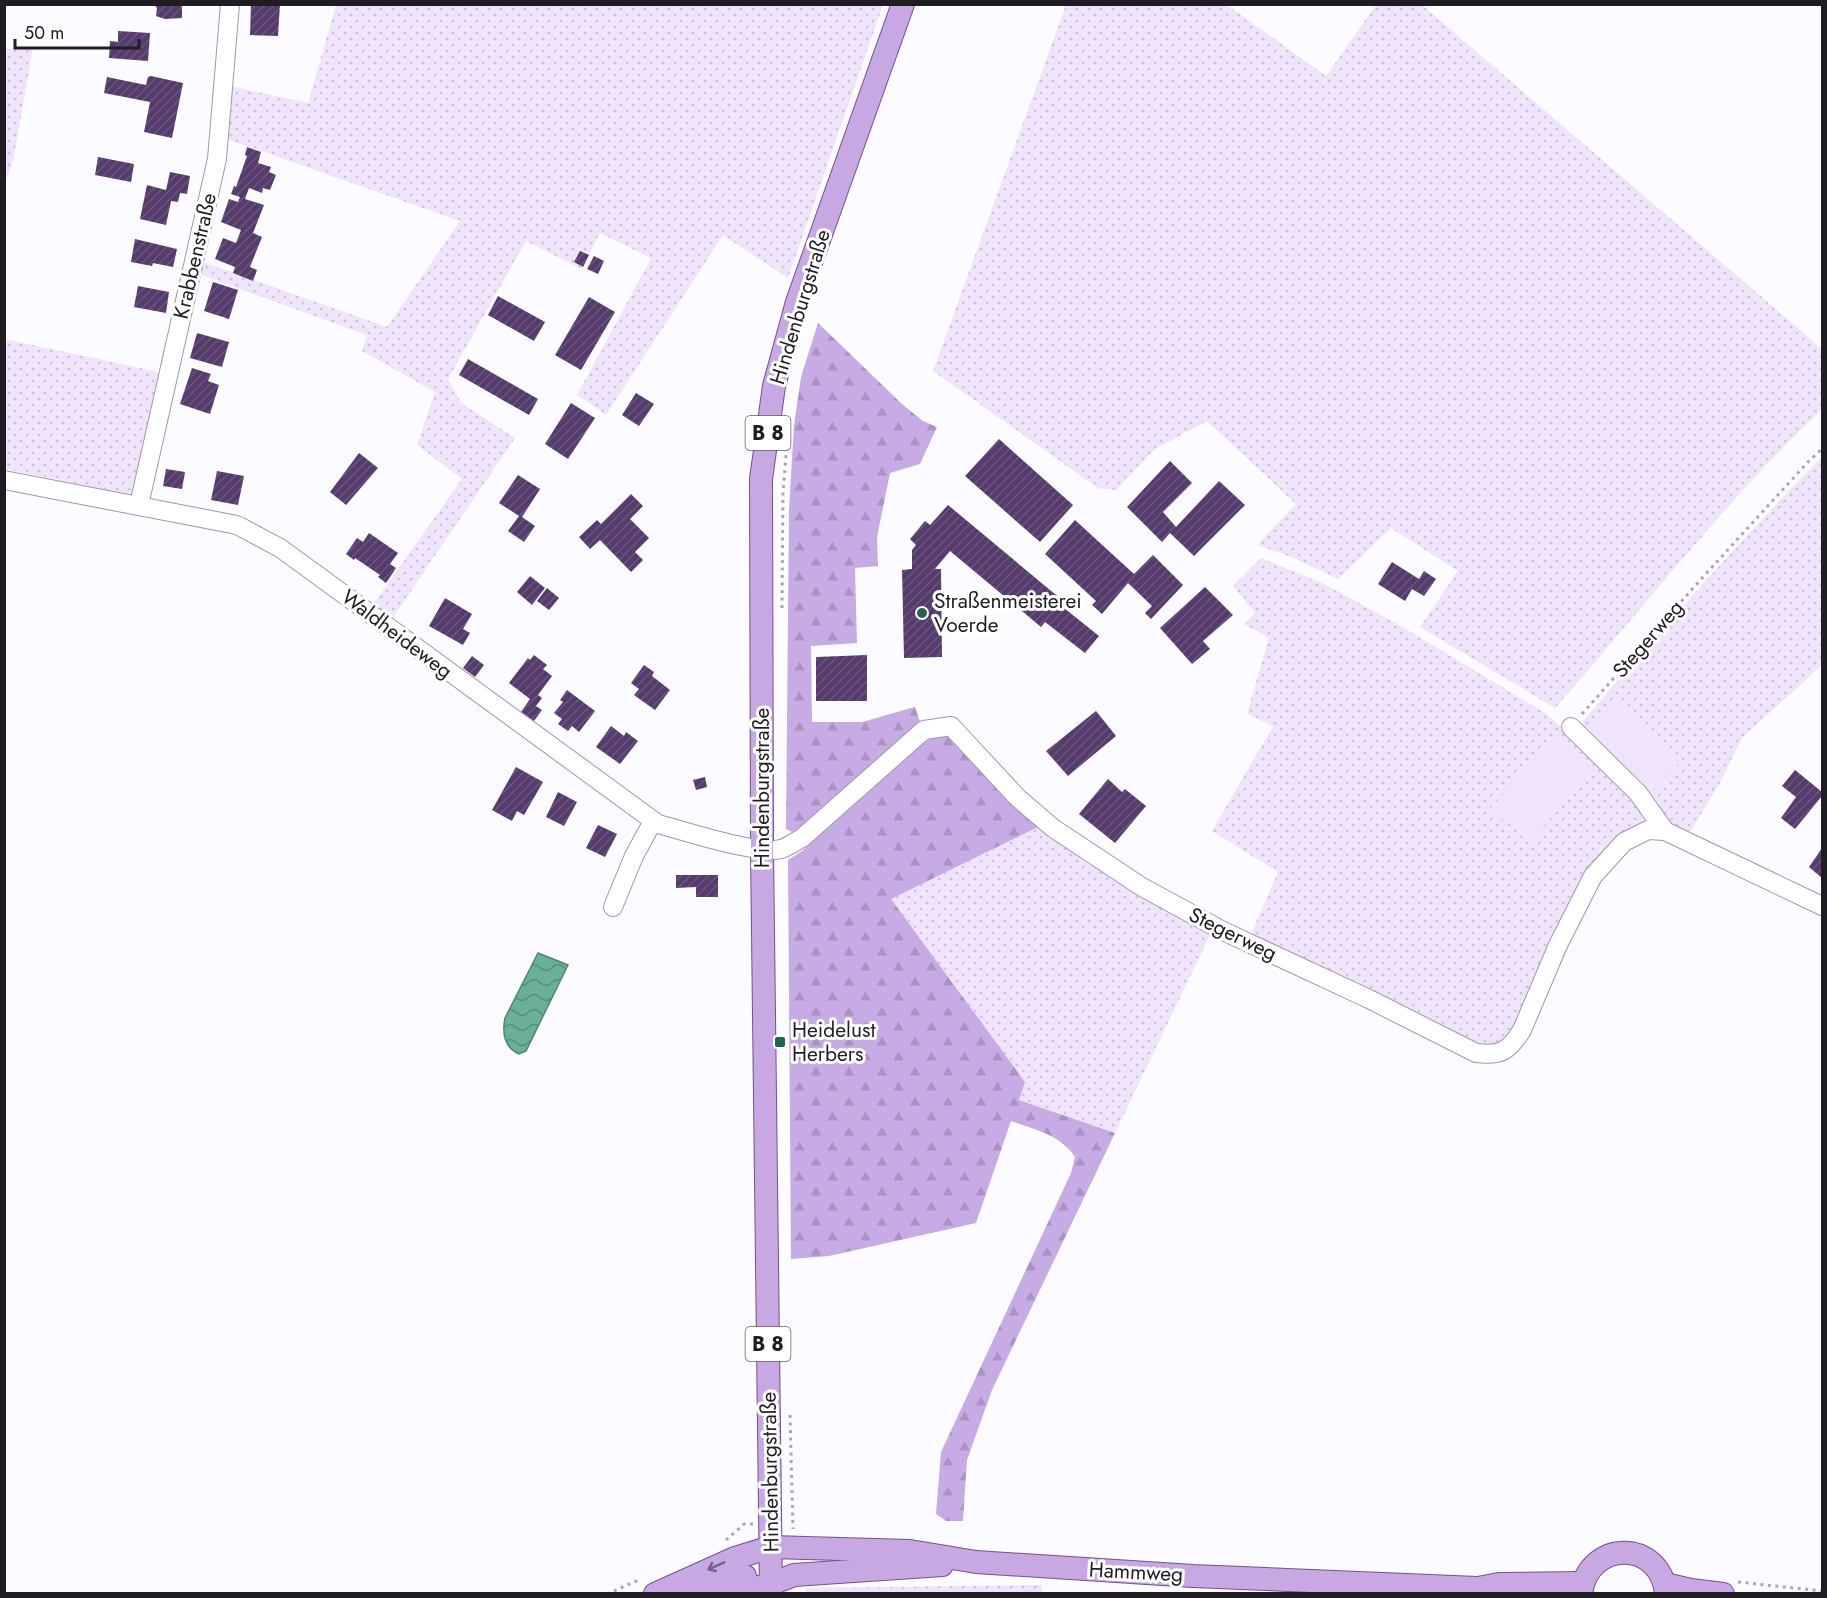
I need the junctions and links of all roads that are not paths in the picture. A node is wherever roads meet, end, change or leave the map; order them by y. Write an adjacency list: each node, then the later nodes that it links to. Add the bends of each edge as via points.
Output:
1 (230, 4): 4 (street, Krabbenstraße, via 217,159)
2 (903, 4): 8 (main road, Hindenburgstraße / B 8, via 797,302 774,386 761,479)
3 (4, 480): 4 (street, Waldheideweg)
4 (139, 505): 6 (street, Waldheideweg, via 237,525 280,548)
5 (1571, 727): 7 (street, via 1638,794)
6 (653, 821): 8 (street, Waldheideweg); 10 (street)
7 (1665, 831): 8 (street, Stegerweg, via 1648,830 1624,842 1593,876 1522,1030 1504,1051 1494,1055 1476,1053 1223,931 1142,887 1053,828 1018,798 951,726 924,730 802,838 782,849); 9 (street)
8 (762, 849): 11 (main road, Hindenburgstraße / B 8)
9 (1822, 906)
10 (613, 907)
11 (778, 1561): 12 (main road, Hammweg, via 910,1551); 12 (main road, Hammweg, via 794,1575); 17 (main road, Hammweg, one-way to 17, via 735,1558); 18 (main road, Hammweg); 19 (main road, Hammweg)
12 (974, 1562): 16 (main road, Hammweg)
13 (1582, 1588): 15 (main road, Hammweg, via 1596,1562 1618,1552 1630,1552 1653,1563); 16 (main road, Hammweg, via 1499,1584)
14 (1729, 1588): 15 (main road, Hammweg)
15 (1666, 1589)
16 (1487, 1591)
17 (655, 1593)
18 (690, 1593)
19 (731, 1593)

